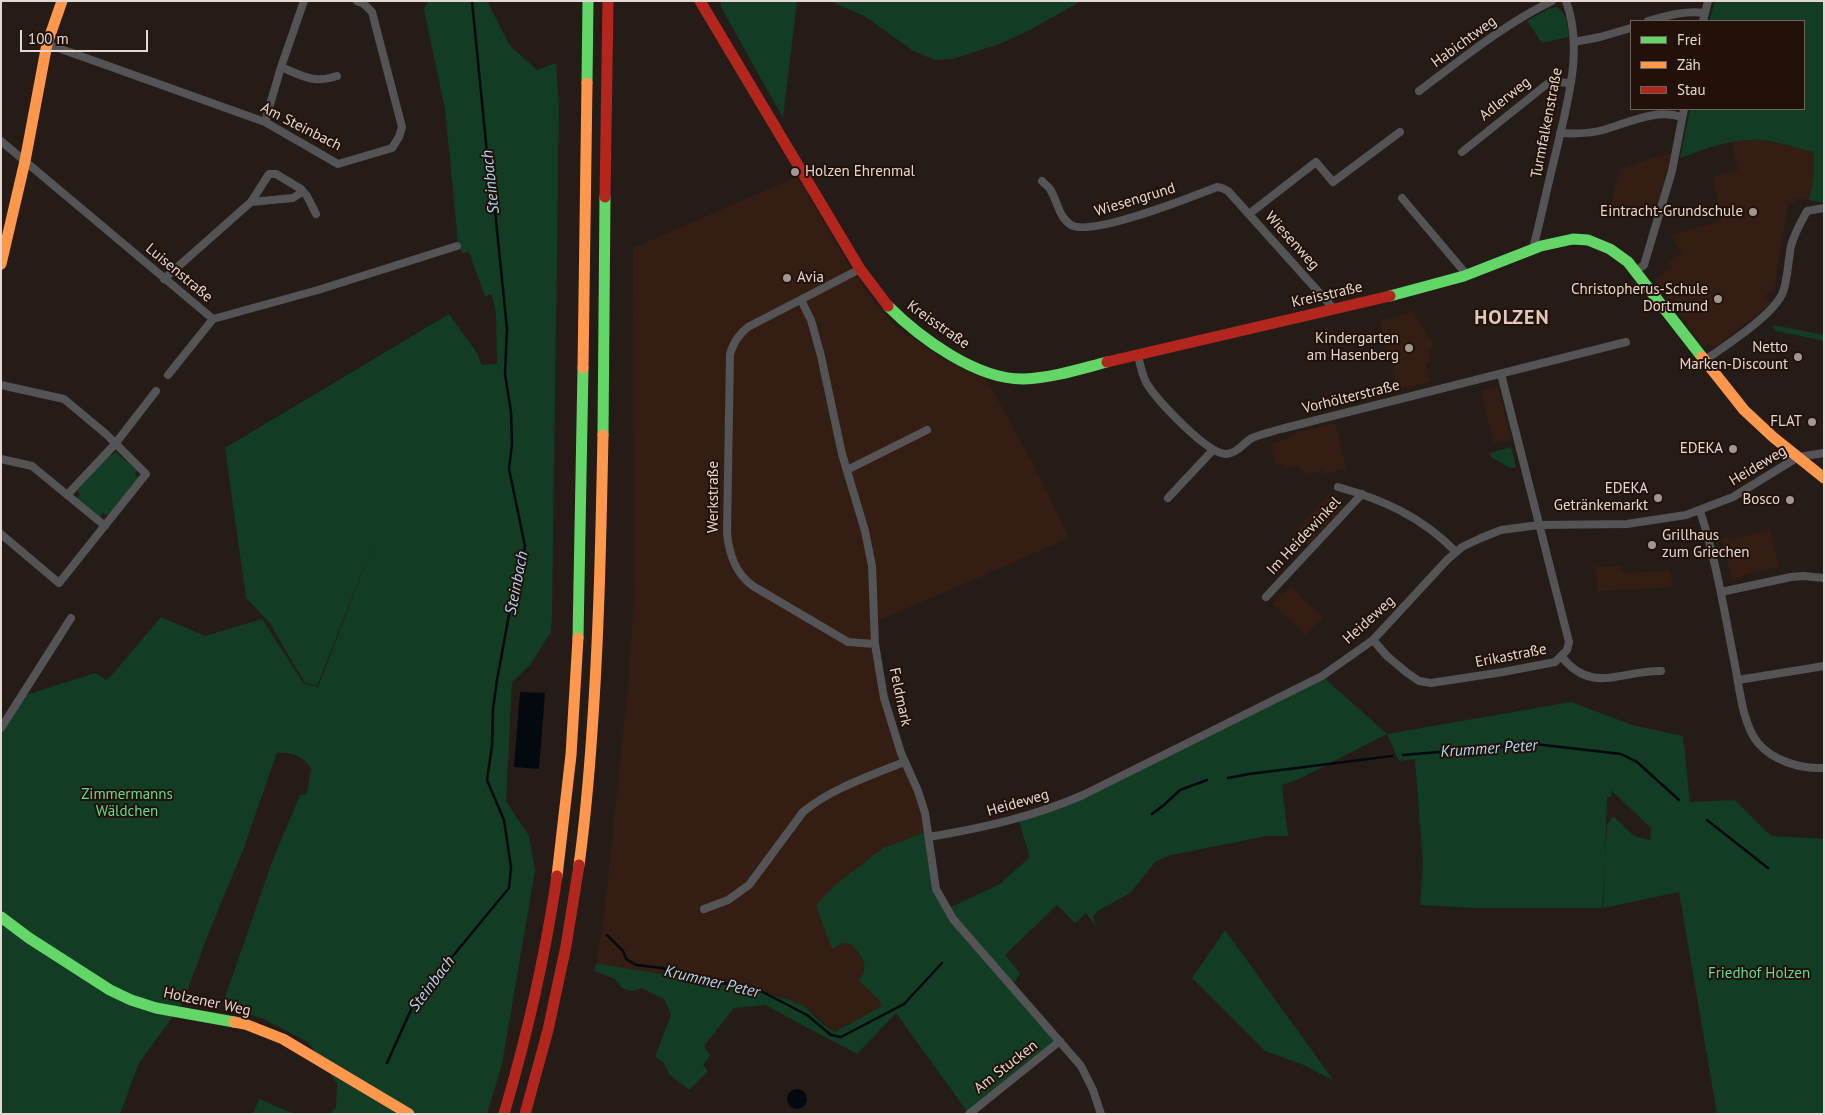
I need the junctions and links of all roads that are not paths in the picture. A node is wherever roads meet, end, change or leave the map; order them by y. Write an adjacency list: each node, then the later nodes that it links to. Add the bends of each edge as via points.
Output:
1 (62, 1): 14 (main road)
2 (304, 1): 15 (street)
3 (357, 1): 20 (street, Am Steinbach, via 372,12 402,127 392,148 338,164)
4 (588, 1): 85 (main road, via 581,530 575,700 568,790 552,907 530,1019)
5 (608, 1): 86 (main road, via 601,531 588,792 572,909 549,1024)
6 (700, 1): 36 (main road, Kreisstraße)
7 (1552, 1): 18 (street, Habichtweg, via 1492,37)
8 (1566, 1): 13 (street, Turmfalkenstraße)
9 (1708, 1): 10 (street)
10 (1704, 17): 11 (street, via 1694,12)
11 (1652, 20)
12 (1630, 28): 13 (street)
13 (1574, 42): 17 (street, Turmfalkenstraße)
14 (47, 44): 20 (street, Am Steinbach); 25 (main road)
15 (281, 67): 16 (street, via 314,80); 20 (street)
16 (337, 76)
17 (1571, 83): 22 (street, Turmfalkenstraße); 24 (street, Adlerweg, via 1547,84)
18 (1419, 91)
19 (1683, 113): 22 (street, via 1657,115 1589,133); 37 (street, via 1674,164 1644,265)
20 (265, 122)
21 (1400, 132): 32 (street, via 1332,182 1316,162)
22 (1560, 133): 34 (street, Turmfalkenstraße)
23 (1, 141): 25 (street, Luisenstraße)
24 (1462, 152)
25 (25, 161): 35 (main road); 39 (street, Luisenstraße)
26 (1042, 181): 32 (street, Wiesengrund, via 1049,188 1066,222 1079,228 1130,218 1217,187 1228,192)
27 (301, 189): 29 (street, via 293,198); 29 (street, via 276,174 269,174); 31 (street)
28 (1402, 198): 38 (street)
29 (251, 202): 39 (street)
30 (1823, 208): 45 (street, via 1807,211 1800,223 1792,244 1783,291 1774,306)
31 (316, 214)
32 (1249, 214): 41 (street, Wiesenweg)
33 (458, 246): 42 (street, Luisenstraße)
34 (1533, 249): 37 (main road, Kreisstraße, via 1565,240 1586,240 1618,254); 38 (main road, Kreisstraße)
35 (1, 264)
36 (860, 269): 40 (street); 44 (main road, Kreisstraße, via 883,301 924,337 965,362 1003,377 1033,380)
37 (1636, 271): 45 (main road, Kreisstraße)
38 (1466, 275): 41 (main road, Kreisstraße)
39 (164, 279): 42 (street, Luisenstraße)
40 (801, 300): 56 (street, Feldmark, via 811,320 821,356); 72 (street, Werkstraße, via 748,327 739,334 730,354 728,544 740,575 753,586 848,642)
41 (1334, 308): 44 (main road, Kreisstraße)
42 (213, 319): 47 (street)
43 (1626, 342): 46 (street, Vorhölterstraße)
44 (1138, 355): 52 (street, via 1147,383 1159,400)
45 (1705, 360): 54 (main road, Kreisstraße, via 1748,413)
46 (1501, 374): 52 (street, Vorhölterstraße, via 1260,435 1232,453); 63 (street)
47 (168, 375)
48 (1, 385): 51 (street, via 64,399)
49 (156, 390): 51 (street)
50 (927, 430): 56 (street)
51 (115, 444): 60 (street); 64 (street, via 146,474)
52 (1213, 450): 61 (street)
53 (1824, 453): 54 (street, Heideweg)
54 (1798, 457): 57 (main road, Kreisstraße); 62 (street, Heideweg, via 1746,490)
55 (1, 460): 60 (street, via 32,466)
56 (847, 470): 72 (street, Feldmark, via 869,549)
57 (1824, 478)
58 (1338, 486): 59 (street)
59 (1362, 494): 66 (street, via 1406,512); 69 (street, Im Heidewinkel)
60 (67, 495): 64 (street)
61 (1168, 498)
62 (1700, 511): 63 (street, Heideweg, via 1646,522); 68 (street)
63 (1539, 525): 66 (street, Heideweg, via 1499,530); 73 (street, Erikastraße, via 1568,642)
64 (104, 526): 65 (street, via 59,583)
65 (1, 534)
66 (1456, 552): 71 (street, Heideweg)
67 (1824, 578): 68 (street, via 1791,577)
68 (1720, 592): 76 (street)
69 (1266, 597)
70 (71, 618): 77 (street)
71 (1373, 640): 73 (street, Erikastraße, via 1406,672 1419,681 1431,683 1555,662); 80 (street, Heideweg, via 1322,676 1083,795 1018,819)
72 (876, 644): 78 (street, Feldmark, via 884,698)
73 (1562, 657): 75 (street, via 1583,676 1594,678)
74 (1824, 666): 76 (street)
75 (1660, 671)
76 (1738, 680): 79 (street, via 1752,733 1764,750 1786,761)
77 (1, 728)
78 (904, 762): 80 (street, Feldmark, via 918,791); 81 (street, via 836,790 812,804 749,886 728,900)
79 (1824, 768)
80 (929, 837): 83 (street, Feldmark, via 936,889 947,910)
81 (704, 909)
82 (1, 917): 84 (main road, Holzener Weg, via 110,990 156,1008 236,1022 270,1033)
83 (1060, 1041): 87 (street, Am Stucken); 88 (street, Feldmark, via 1081,1066)
84 (409, 1114)
85 (504, 1114)
86 (525, 1114)
87 (969, 1114)
88 (1101, 1114)

